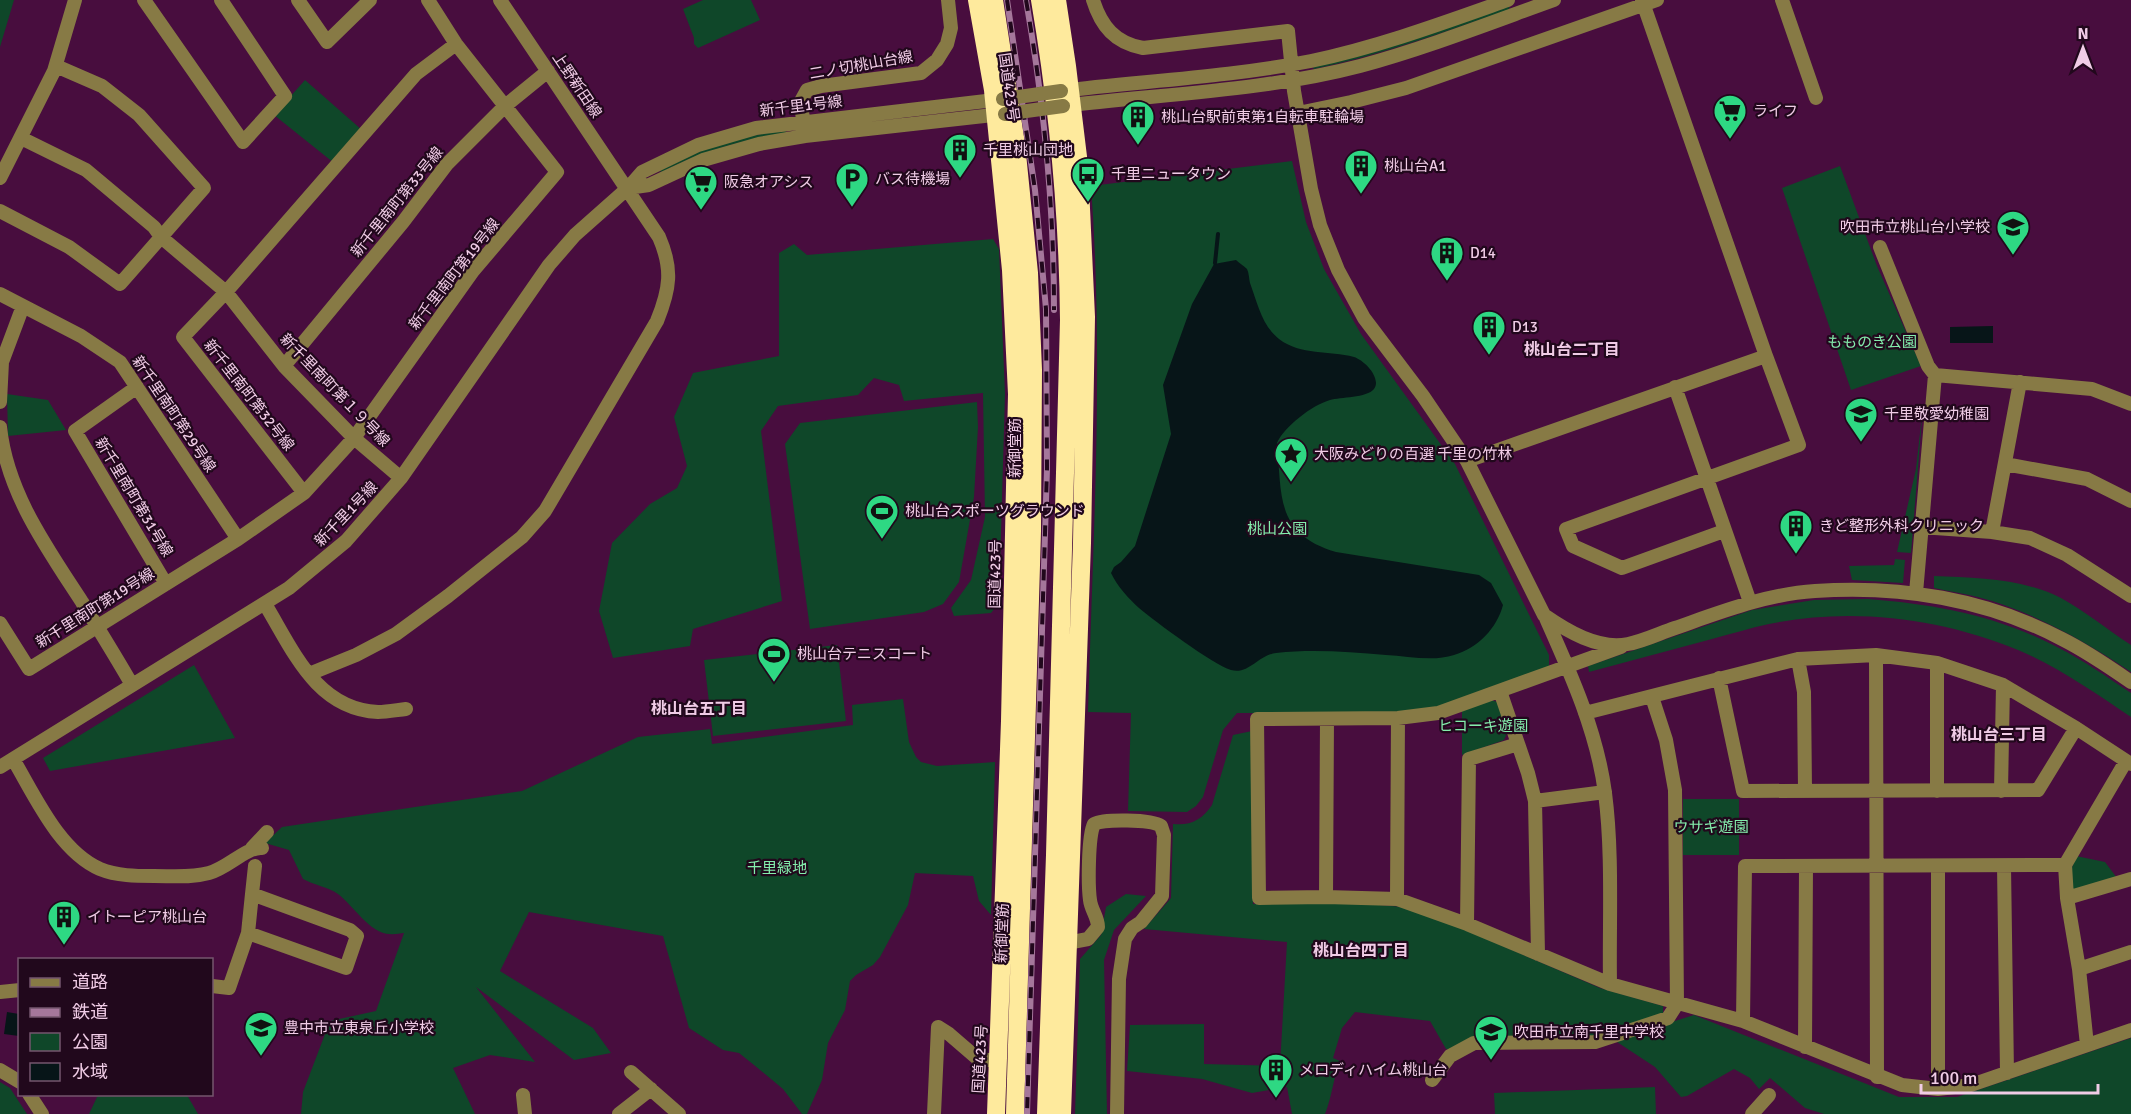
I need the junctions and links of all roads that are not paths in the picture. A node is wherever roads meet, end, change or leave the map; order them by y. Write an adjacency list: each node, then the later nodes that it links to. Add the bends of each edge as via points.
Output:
1 (75, 0): 20 (street)
2 (144, 0): 3 (street, via 243,142 285,96)
3 (221, 0)
4 (298, 0): 5 (street, via 327,42)
5 (370, 0)
6 (428, 0): 18 (street, 新千里南町第19号線)
7 (500, 0): 21 (street, 上野新田線)
8 (948, 0): 28 (street, 二ノ切桃山台線, via 951,28 937,60 921,73 807,90 801,101)
9 (977, 0): 26 (highway, 国道423号)
10 (994, 0): 98 (highway, 新御堂筋, via 1016,144 1029,273 1033,370)
11 (1040, 0): 99 (highway, via 1062,161 1069,293)
12 (1057, 0): 23 (highway)
13 (1094, 0): 19 (street, via 1097,13 1112,35 1143,48 1288,31)
14 (1508, 0): 19 (street, via 1355,51)
15 (1554, 0): 22 (street, via 1413,50)
16 (1782, 0): 24 (street)
17 (1648, 1): 27 (street, via 1406,88); 39 (street)
18 (456, 44): 25 (street, 新千里南町第19号線); 36 (street, via 416,74)
19 (1292, 64): 22 (street); 23 (street)
20 (56, 66): 30 (street); 34 (street, via 102,86 139,115 204,189)
21 (548, 71): 25 (street, 新千里南町第33号線); 32 (street, 上野新田線)
22 (1293, 80): 23 (street); 27 (street)
23 (1067, 98): 26 (street, bridge); 83 (highway, via 1082,204 1086,317)
24 (1816, 98)
25 (505, 106): 40 (street, 新千里南町第33号線, via 447,164); 48 (street, 新千里南町第19号線, via 557,172 472,271)
26 (999, 107): 28 (street, 新千里1号線); 29 (street, 新千里1号線); 84 (highway, 国道423号, via 1016,352)
27 (1298, 113): 49 (street, via 1320,225 1338,270 1364,318)
28 (803, 122): 29 (street, 二ノ切桃山台線); 32 (street, 新千里1号線, via 756,128 698,145 642,172)
29 (805, 136): 32 (street, 新千里1号線, via 714,156 650,185)
30 (21, 138): 31 (street); 34 (street, 新千里南町第１９号線, via 86,170)
31 (0, 178)
32 (628, 189): 51 (street, 新千里1号線, via 575,235 549,265); 72 (street, 上野新田線, via 667,259 666,300 545,511 522,537 396,634)
33 (0, 211): 34 (street, via 69,247 120,285)
34 (161, 237): 36 (street, 新千里南町第１９号線)
35 (1880, 247): 41 (street)
36 (226, 292): 40 (street, 新千里南町第１９号線); 53 (street, 新千里南町第32号線, via 183,337)
37 (0, 294): 38 (street, 新千里南町第29号線)
38 (23, 306): 43 (street, 新千里南町第29号線, via 81,336 120,362); 45 (street, via 2,362)
39 (1766, 356): 44 (street); 52 (street, via 1799,445)
40 (284, 366): 48 (street, 新千里南町第１９号線)
41 (1935, 375): 42 (street); 55 (street)
42 (2020, 382): 46 (street, via 2092,389); 50 (street)
43 (136, 387): 58 (street, 新千里南町第29号線); 59 (street, 新千里南町第31号線, via 75,431)
44 (1675, 387): 49 (street); 52 (street)
45 (0, 402)
46 (2131, 404)
47 (0, 428): 66 (street, via 5,458 33,526)
48 (354, 438): 51 (street, 新千里南町第１９号線); 53 (street, 新千里南町第19号線)
49 (1467, 461): 64 (street)
50 (2005, 464): 54 (street, via 2087,479); 57 (street)
51 (401, 478): 63 (street, 新千里1号線, via 346,541)
52 (1708, 478): 56 (street); 56 (street, via 1566,530 1573,546 1622,568)
53 (304, 494): 58 (street, 新千里南町第19号線)
54 (2131, 501)
55 (1921, 528): 57 (street); 60 (street)
56 (1725, 531): 62 (street)
57 (1992, 532): 61 (street, via 2030,538 2058,550)
58 (238, 539): 59 (street, 新千里南町第19号線)
59 (166, 584): 66 (street, 新千里南町第19号線)
60 (1916, 593): 62 (street, via 1868,589 1813,591); 74 (street, via 1981,607 2026,623 2094,657)
61 (2131, 596)
62 (1750, 602): 67 (street)
63 (265, 604): 72 (street); 76 (street, 新千里1号線)
64 (1544, 615): 67 (street, via 1568,632 1597,642); 71 (street)
65 (0, 622): 66 (street, 新千里南町第19号線, via 29,669)
66 (97, 626): 76 (street)
67 (1627, 645): 71 (street)
68 (1876, 655): 69 (street); 70 (street); 92 (street)
69 (1798, 659): 73 (street); 90 (street, via 1804,692)
70 (1937, 663): 75 (street); 91 (street)
71 (1568, 667): 77 (street); 80 (street)
72 (309, 674): 79 (street, via 328,695 351,706 377,712)
73 (1719, 678): 78 (street); 90 (street, via 1743,791)
74 (2131, 682)
75 (2003, 685): 85 (street); 93 (street)
76 (132, 686): 87 (street, 新千里1号線)
77 (1500, 691): 81 (street, via 1437,713); 86 (street)
78 (1652, 696): 80 (street); 120 (street, via 1666,740 1675,790)
79 (406, 709)
80 (1585, 713): 94 (street)
81 (1398, 718): 82 (street); 109 (street)
82 (1327, 719): 107 (street); 107 (street, via 1257,719 1259,898)
83 (1075, 720): 99 (highway); 112 (highway)
84 (1010, 721): 98 (highway); 127 (highway, 国道423号)
85 (2076, 728): 88 (street); 93 (street, via 2038,790)
86 (1518, 744): 95 (street); 110 (street, via 1468,759)
87 (14, 759): 89 (street, 新千里1号線); 97 (street, via 64,842 100,869 126,875 196,876)
88 (2129, 763): 101 (street)
89 (0, 767)
90 (1805, 790): 92 (street)
91 (1937, 790): 92 (street); 93 (street)
92 (1877, 791): 100 (street)
93 (2001, 791)
94 (1605, 792): 95 (street); 116 (street)
95 (1535, 801): 114 (street)
96 (267, 832): 97 (street)
97 (256, 853): 106 (street)
98 (1022, 855): 146 (highway, 新御堂筋)
99 (1055, 855): 147 (highway)
100 (1877, 865): 102 (street); 104 (street); 131 (street)
101 (2065, 865): 103 (street); 108 (street)
102 (1938, 866): 103 (street); 135 (street)
103 (2004, 866): 130 (street)
104 (1806, 867): 121 (street, via 1745,866); 125 (street)
105 (2131, 879): 108 (street)
106 (252, 894): 111 (street); 111 (street, via 359,930 346,968)
107 (1326, 897): 109 (street)
108 (2067, 898): 115 (street)
109 (1397, 899): 110 (street)
110 (1467, 924): 114 (street)
111 (248, 933): 117 (street, via 229,988)
112 (1067, 943): 148 (highway); 149 (street, via 1088,939 1098,927 1089,900 1094,824 1157,823 1164,835 1162,896 1127,934 1119,980)
113 (2131, 952): 115 (street)
114 (1538, 954): 116 (street)
115 (2079, 969): 124 (street)
116 (1610, 984): 120 (street)
117 (213, 986)
118 (18, 990): 119 (street)
119 (0, 992)
120 (1677, 1004): 121 (street); 123 (street, via 1668,1018)
121 (1743, 1021): 125 (street)
122 (2131, 1030): 124 (street)
123 (1595, 1042): 126 (street); 132 (street, via 1474,1043 1450,1056)
124 (2087, 1045): 130 (street)
125 (1805, 1047): 131 (street)
126 (1522, 1050)
127 (999, 1061): 144 (street, via 978,1059 938,1027); 145 (highway, 国道423号)
128 (0, 1070): 133 (street)
129 (631, 1072): 134 (street)
130 (2007, 1074): 135 (street, via 1971,1085)
131 (1877, 1077): 135 (street, via 1902,1085)
132 (1432, 1080)
133 (18, 1081)
134 (651, 1089): 142 (street); 143 (street)
135 (1938, 1089)
136 (524, 1095): 141 (street)
137 (1769, 1095): 139 (street)
138 (30, 1096): 140 (street)
139 (1760, 1111)
140 (42, 1114)
141 (525, 1114)
142 (619, 1114)
143 (679, 1114)
144 (934, 1114)
145 (996, 1114)
146 (1015, 1114)
147 (1046, 1114)
148 (1062, 1114)
149 (1117, 1114)

